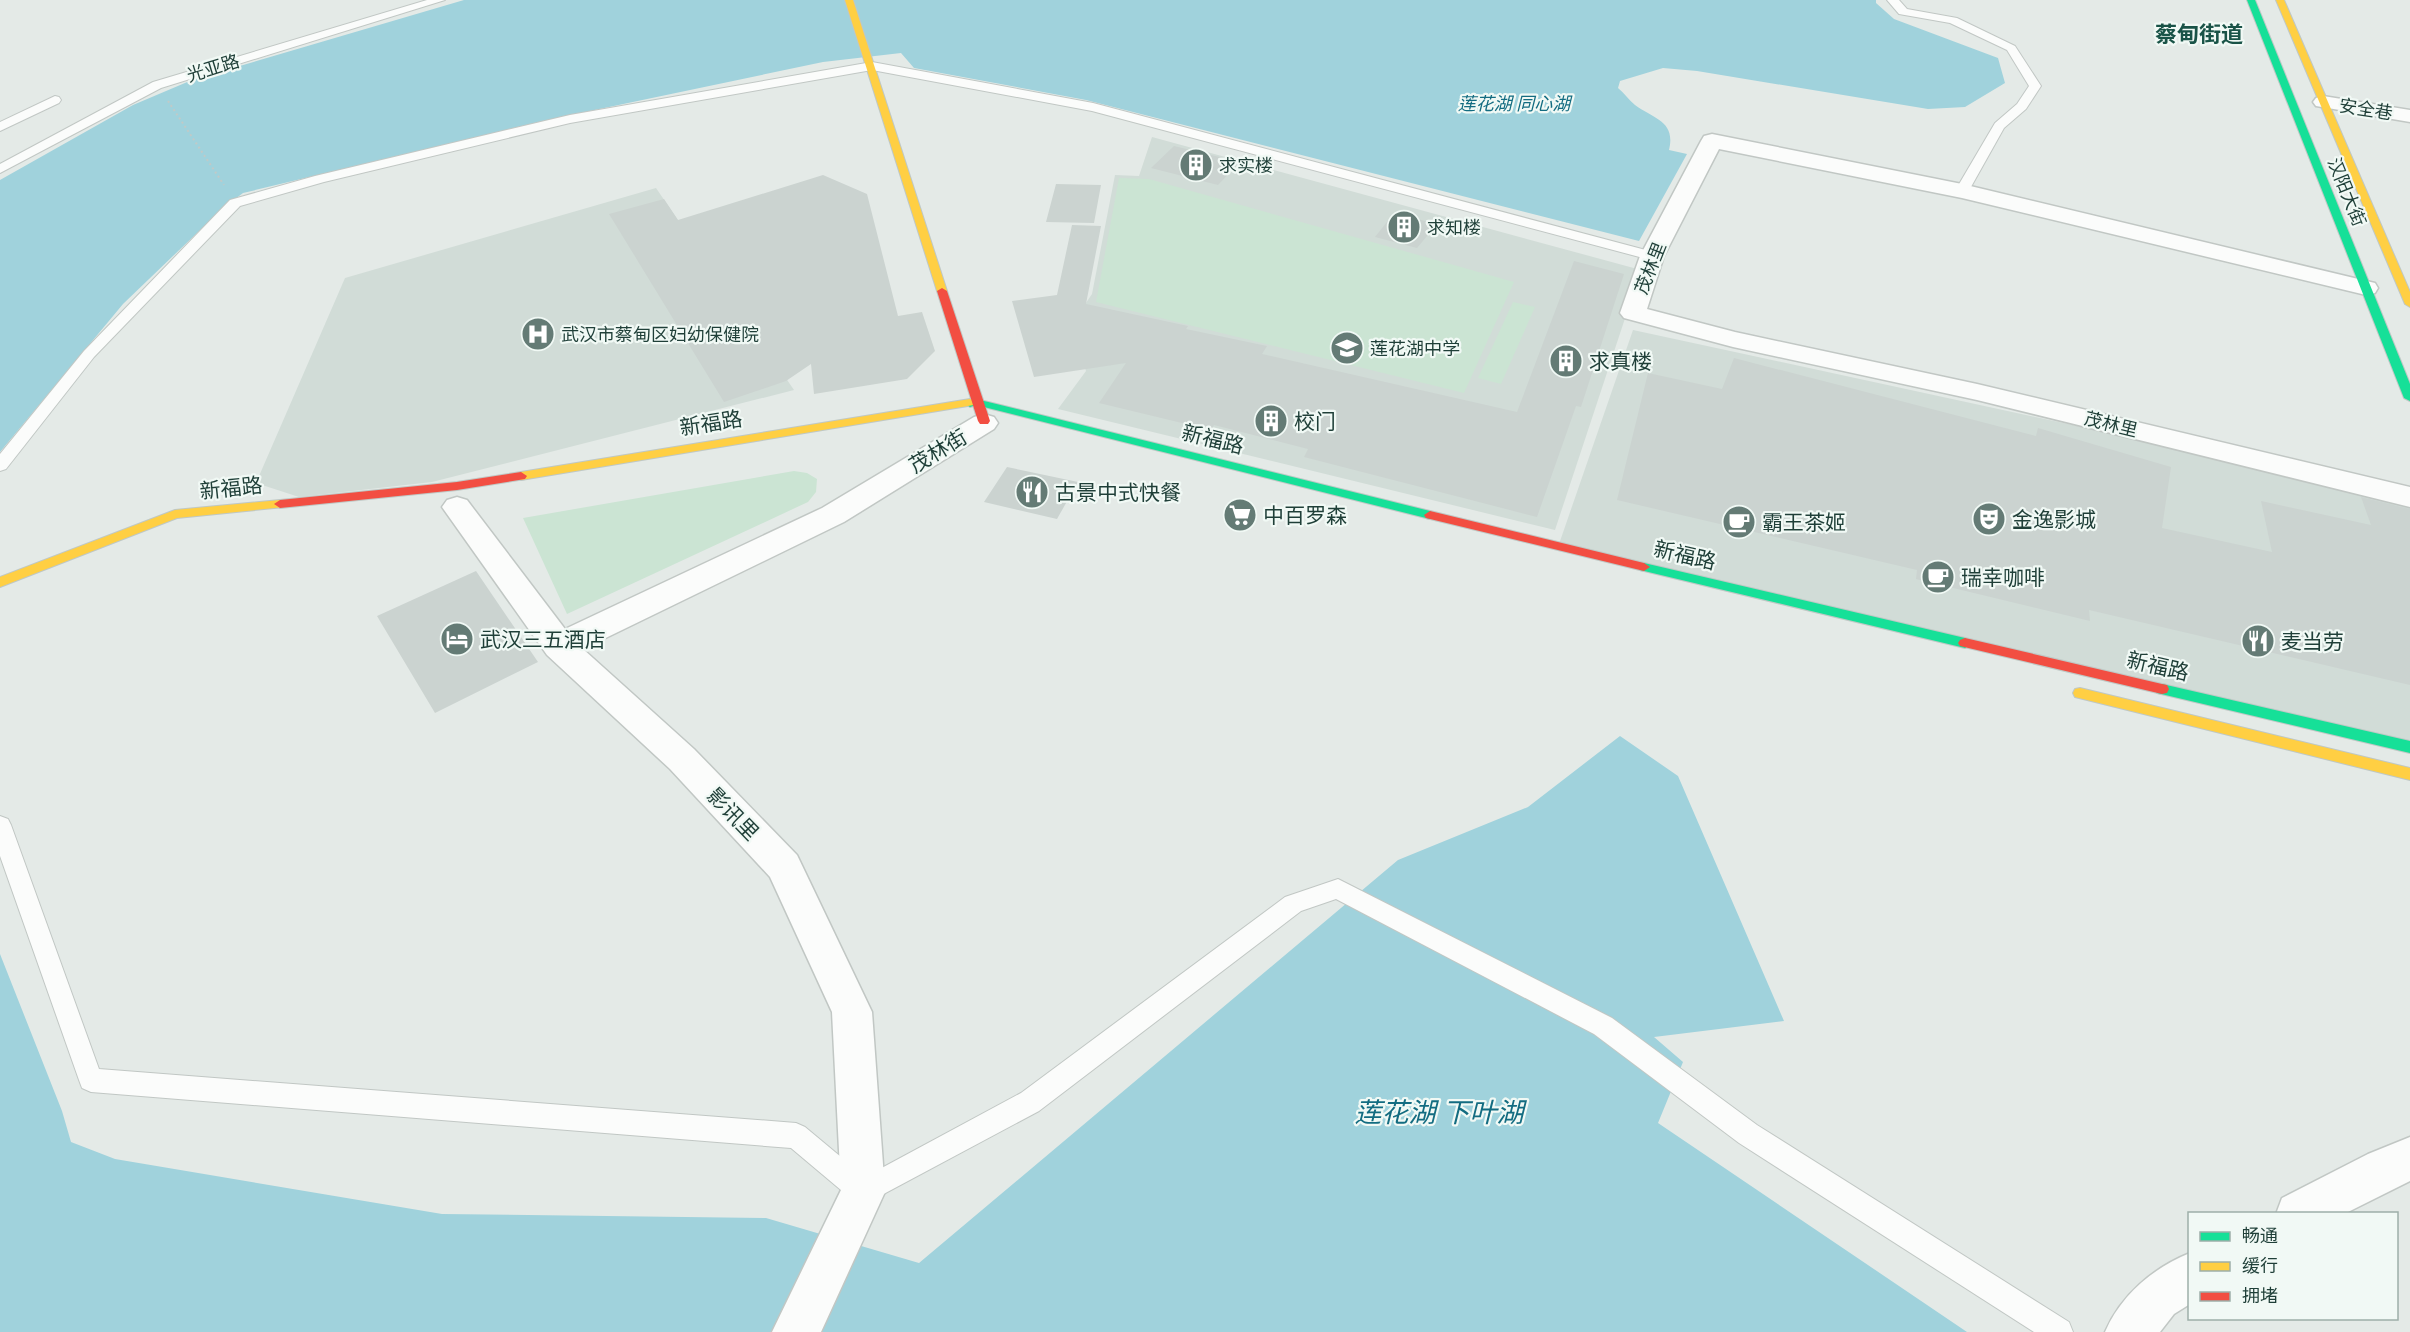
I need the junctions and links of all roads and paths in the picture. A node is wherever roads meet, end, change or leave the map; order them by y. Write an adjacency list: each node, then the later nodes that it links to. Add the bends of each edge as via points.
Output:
1 (439, 0): 7 (lane, 光亚路)
2 (849, 0): 6 (street, 茂林街)
3 (1893, 0): 13 (lane, via 1903,12 1953,20 2011,48 2035,86 2022,106 1999,126)
4 (2251, 0): 16 (street, 汉阳大街)
5 (2280, 0): 9 (street, 汉阳大街)
6 (872, 66): 14 (lane, via 570,118); 15 (lane, via 1093,107); 19 (street, 茂林街)
7 (158, 85): 12 (lane, 光亚路); 14 (path)
8 (55, 100): 11 (lane)
9 (2323, 102): 10 (street, 安全巷); 17 (street, 汉阳大街)
10 (2410, 116)
11 (0, 127)
12 (0, 169)
13 (1962, 191): 15 (street, 茂林里, via 1712,141); 16 (street, 茂林里)
14 (236, 203): 21 (lane, via 89,354)
15 (1652, 256): 22 (street, 茂林里, via 1633,313)
16 (2366, 288): 18 (street, 汉阳大街)
17 (2410, 304)
18 (2410, 398)
19 (985, 417): 20 (street, 新福路); 25 (street, 新福路, via 457,486 175,514); 27 (street, 茂林街, via 833,516); 29 (street, 新福路)
20 (949, 429)
21 (0, 465)
22 (2410, 497)
23 (457, 507): 27 (street, 影讯里)
24 (120, 550): 26 (street)
25 (0, 582)
26 (0, 595)
27 (559, 646): 33 (street, 影讯里, via 682,759 784,866 852,1012)
28 (2062, 688): 30 (street)
29 (2410, 747)
30 (2410, 774)
31 (0, 825): 33 (lane, via 91,1080 796,1136)
32 (2410, 1159): 34 (street)
33 (863, 1192): 36 (street); 37 (lane, via 1030,1102 1293,904 1338,889 1603,1026 1748,1134)
34 (2302, 1212)
35 (2188, 1277): 38 (street, via 2158,1298)
36 (796, 1332)
37 (2059, 1332)
38 (2128, 1332)

